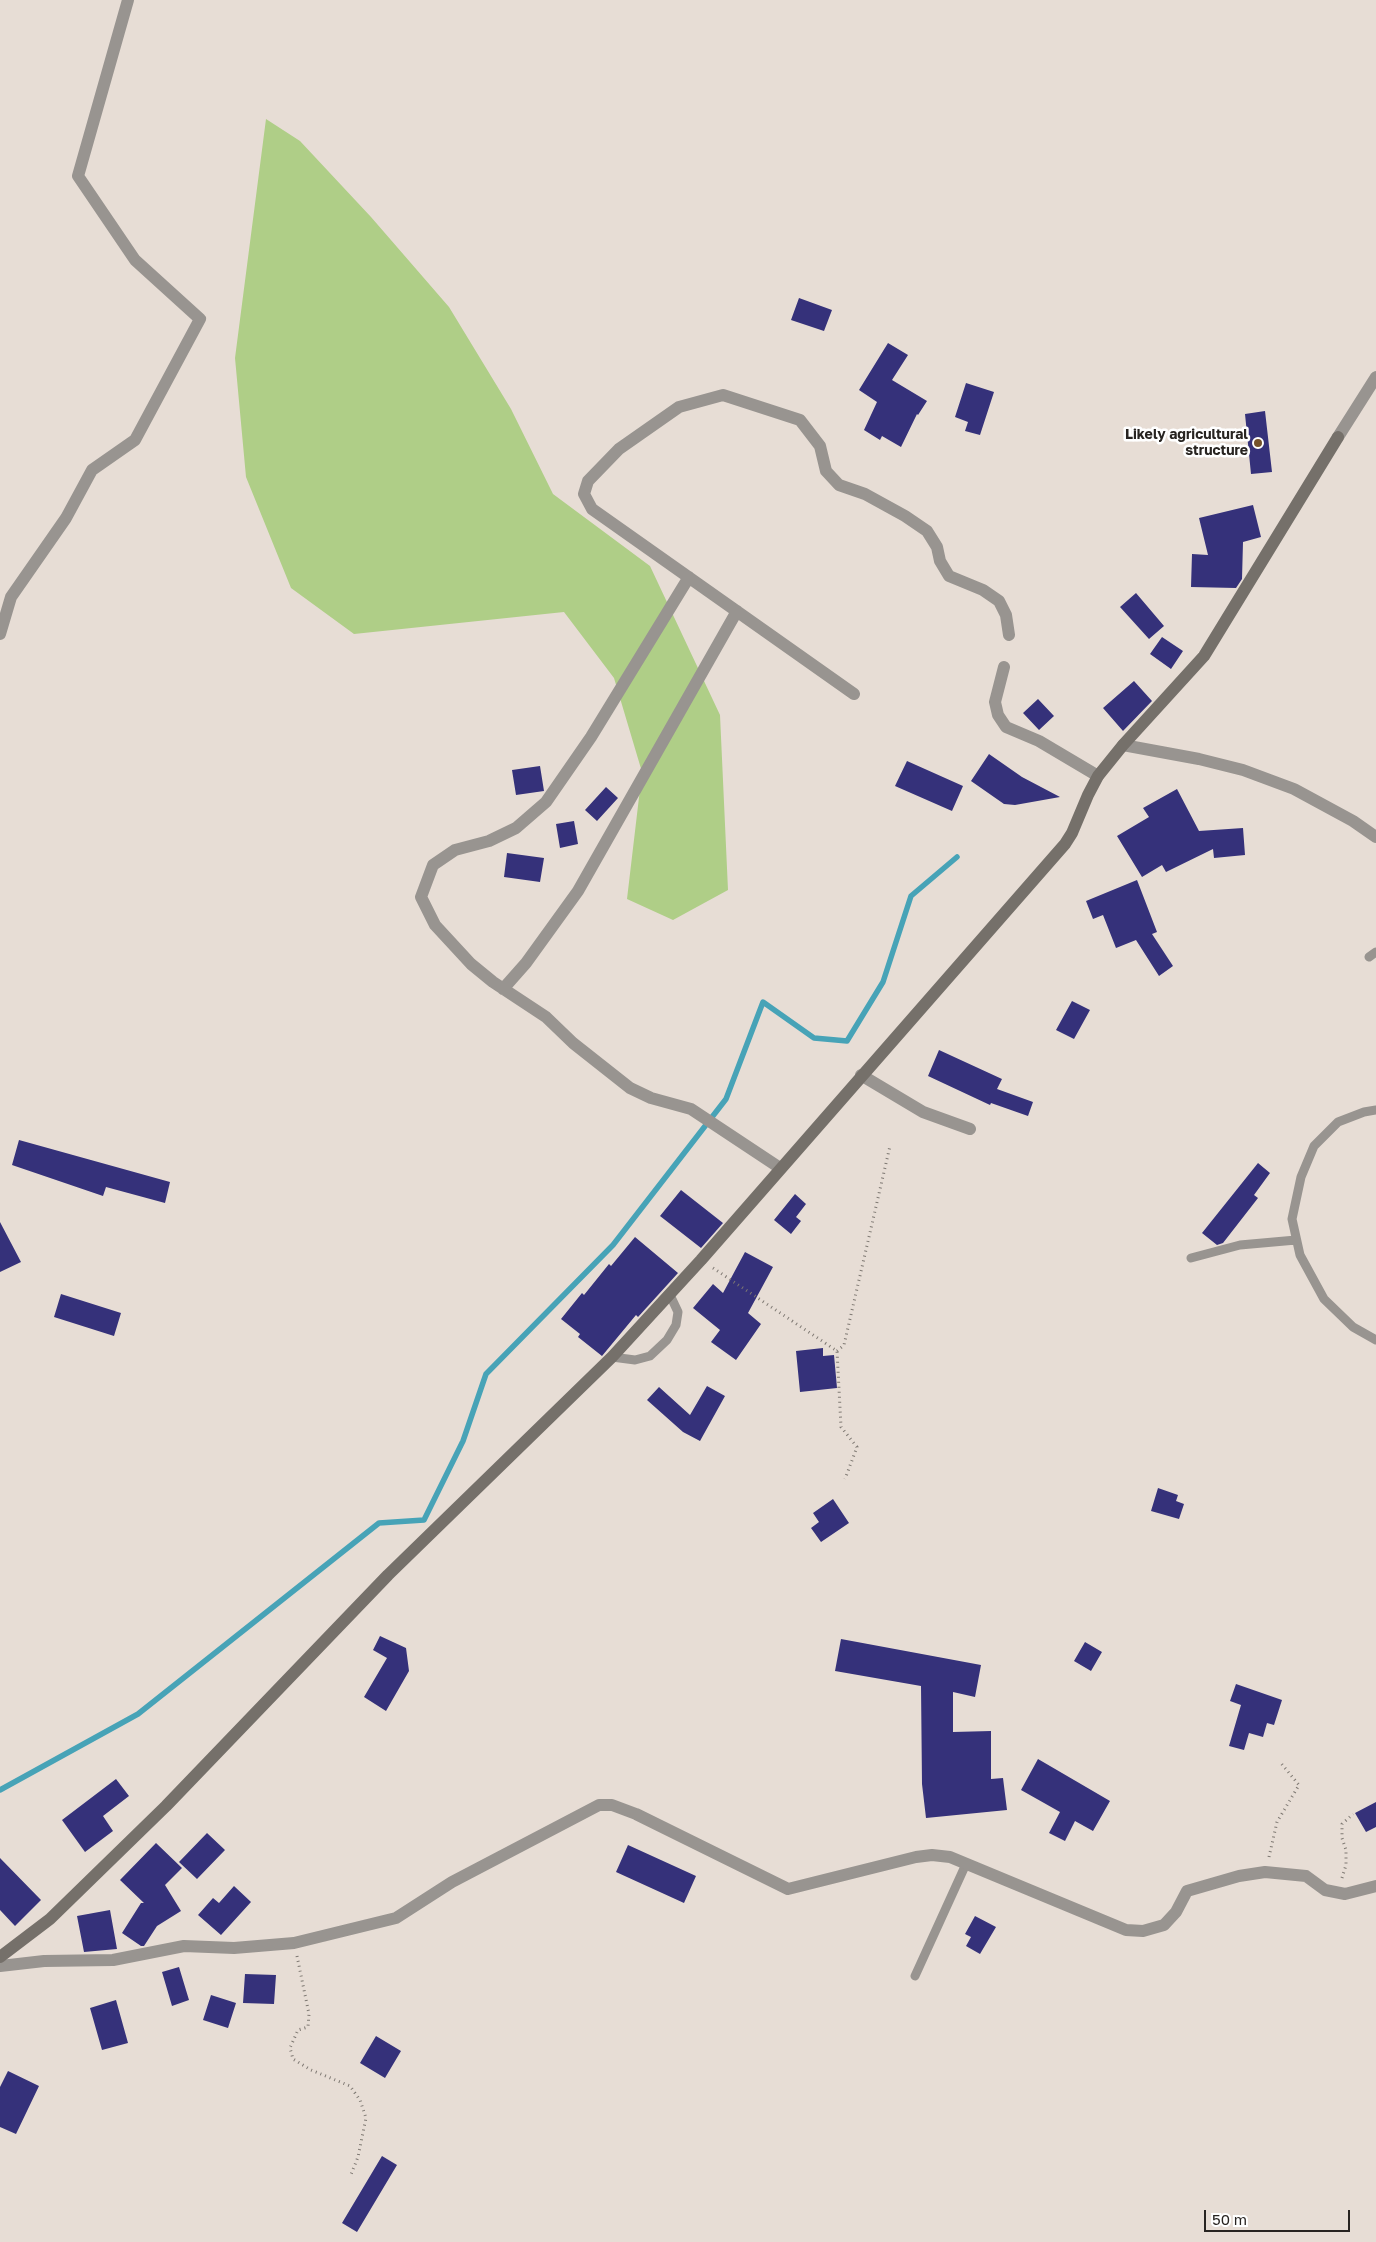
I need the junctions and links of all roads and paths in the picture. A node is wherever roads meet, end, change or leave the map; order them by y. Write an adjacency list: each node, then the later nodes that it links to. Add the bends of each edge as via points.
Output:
1 (128, 0): 5 (street, via 78,176 136,260 200,319 135,440 92,470 66,518 12,596)
2 (1376, 377): 9 (street, via 1204,656)
3 (689, 577): 4 (street); 6 (street, via 592,508 584,494 588,481 619,449 679,407 723,395 800,420 820,446 826,471 839,485 865,494 926,531 937,547 940,561 949,576 983,590 999,601 1006,615); 12 (street, via 591,737 546,802 516,828 489,841 455,850 433,865 421,897 435,925 471,964)
4 (737, 611): 8 (street); 12 (street, via 578,891)
5 (0, 634)
6 (1009, 635)
7 (1004, 667): 10 (street, via 996,702 998,715 1006,727 1031,737)
8 (854, 694)
9 (1123, 745): 10 (street); 11 (street, via 1244,770 1294,789)
10 (1098, 776): 13 (street, via 1065,844)
11 (1376, 837)
12 (503, 989): 17 (street, via 546,1017 630,1088 651,1098 691,1109)
13 (861, 1076): 15 (street, via 923,1112); 17 (street)
14 (1376, 1110): 18 (lane, via 1338,1122 1314,1146 1301,1177 1292,1220)
15 (970, 1129)
16 (890, 1146): 23 (path, via 844,1345)
17 (780, 1168): 20 (street)
18 (1296, 1240): 19 (lane, via 1240,1245); 22 (lane, via 1300,1255 1324,1299 1353,1327)
19 (1191, 1258)
20 (701, 1260): 21 (street); 23 (path)
21 (670, 1295): 24 (street); 24 (lane, via 678,1312 676,1325 667,1340 650,1356 635,1360)
22 (1376, 1340)
23 (837, 1351): 25 (path, via 841,1427 857,1447)
24 (612, 1357): 33 (street, via 388,1576 145,1826 50,1919)
25 (845, 1479)
26 (1280, 1762): 29 (path, via 1299,1785 1277,1822)
27 (1352, 1814): 31 (path, via 1342,1824 1346,1850 1344,1877)
28 (966, 1864): 29 (street, via 1126,1930 1143,1931 1164,1925 1176,1912 1187,1890); 32 (street, via 950,1857 916,1857 788,1889 636,1814 612,1805 599,1805 452,1882 396,1918); 35 (lane)
29 (1265, 1872): 31 (street, via 1306,1876)
30 (1376, 1886): 31 (street, via 1345,1894)
31 (1326, 1890)
32 (294, 1943): 34 (street, via 234,1948 184,1946 113,1960); 36 (path, via 309,2014 308,2027 298,2030 290,2048 293,2059 350,2086 360,2100 366,2118)
33 (0, 1957)
34 (0, 1966)
35 (915, 1976)
36 (350, 2176)

